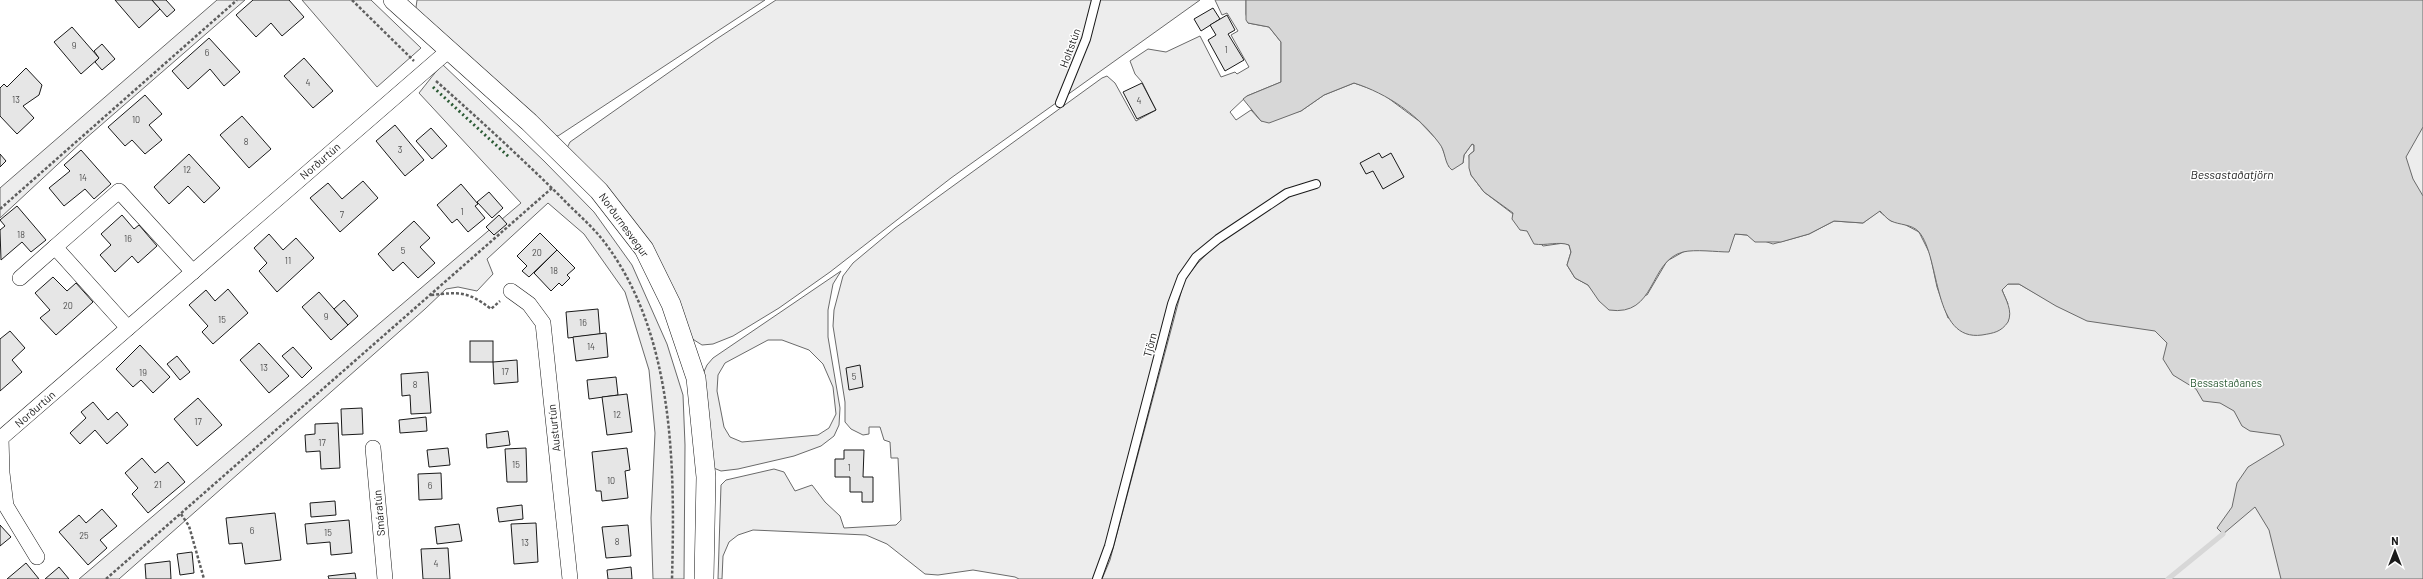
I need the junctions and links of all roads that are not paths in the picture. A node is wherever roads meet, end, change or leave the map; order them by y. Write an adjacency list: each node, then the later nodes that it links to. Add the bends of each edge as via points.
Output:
1 (393, 0): 3 (street, Norðurnesvegur)
2 (1096, 0): 4 (lane, Holtstún, via 1086,39)
3 (448, 51): 7 (street, Norðurtún); 15 (street, Norðurnesvegur, via 529,122 599,191 644,249 671,304 696,378 706,477)
4 (1060, 103)
5 (1316, 184): 16 (lane, Tjörn, via 1287,193 1218,239 1196,257 1182,277 1172,304 1109,546)
6 (55, 247): 7 (street, via 119,191); 8 (street); 10 (street)
7 (193, 272): 10 (street, Norðurtún)
8 (20, 278)
9 (510, 291): 14 (street, Austurtún, via 529,304 543,323)
10 (128, 328): 12 (street, Norðurtún, via 1,438 6,506)
11 (373, 448): 13 (street, Smáratún)
12 (37, 557)
13 (385, 579)
14 (570, 579)
15 (704, 579)
16 (1097, 579)

